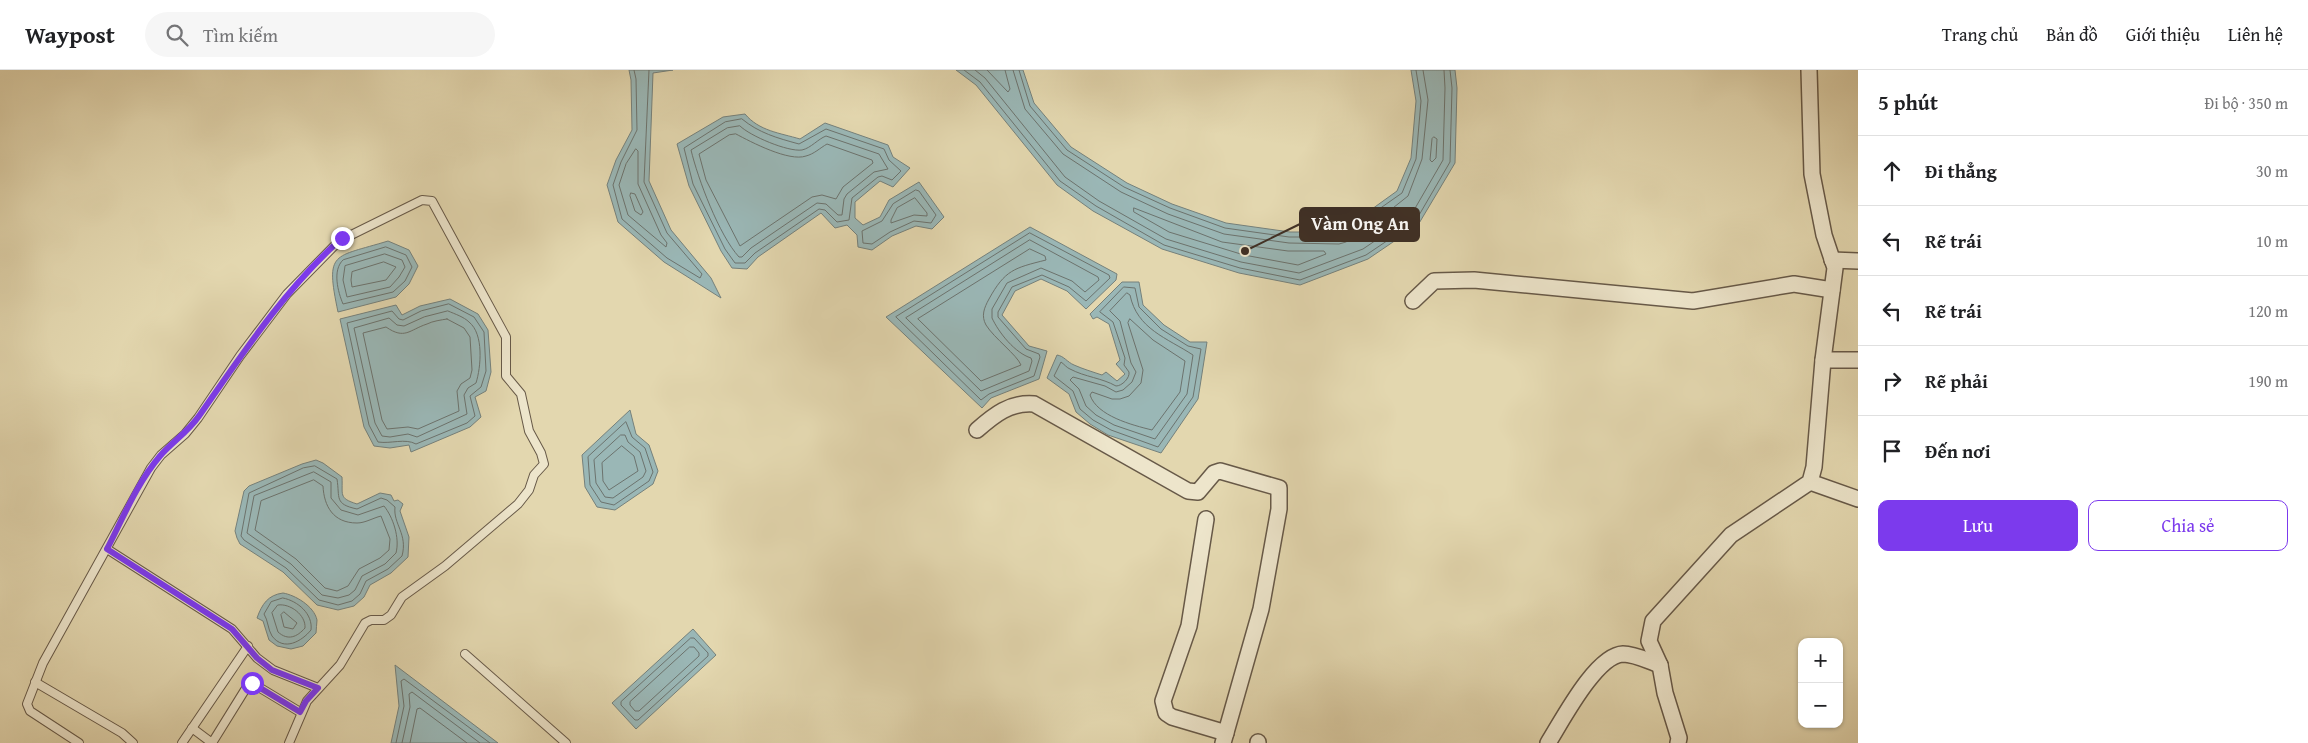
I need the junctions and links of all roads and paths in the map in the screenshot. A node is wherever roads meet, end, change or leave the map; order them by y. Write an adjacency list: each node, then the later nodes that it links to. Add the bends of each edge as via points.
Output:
1 (1809, 70): 2 (street, via 1812,174)
2 (1832, 260): 3 (street); 4 (street, via 1835,268)
3 (1858, 261)
4 (1832, 290): 5 (street, via 1794,284 1693,301 1474,280 1434,282); 6 (street)
5 (1413, 301)
6 (1823, 360): 7 (street); 9 (street)
7 (1858, 360)
8 (977, 430): 20 (street, via 997,412 1034,404 1188,491 1198,492 1214,473 1220,471 1278,488 1279,509 1261,609)
9 (1810, 482): 10 (street); 15 (street, via 1731,535 1663,607 1650,631 1650,641)
10 (1858, 499)
11 (1206, 519): 20 (street, via 1188,626 1163,701 1166,713 1172,717)
12 (107, 549): 13 (lane, via 232,629); 16 (lane); 17 (lane, via 151,468 198,418 287,294 342,238 422,200 431,200 506,337 506,376 521,394 529,431 544,464 518,504 445,566 402,597 391,615 384,620 365,623 340,666)
13 (248, 646): 17 (lane, via 272,670); 19 (lane)
14 (465, 654): 26 (lane)
15 (1660, 664): 27 (street, via 1621,654 1607,660 1594,672); 28 (street, via 1664,693)
16 (35, 682): 21 (lane, via 27,708); 22 (lane, via 122,733)
17 (318, 688): 18 (lane)
18 (300, 712): 24 (lane, via 252,683); 25 (lane)
19 (192, 728): 23 (lane); 24 (lane)
20 (1225, 738)
21 (79, 743)
22 (133, 743)
23 (182, 743)
24 (212, 743)
25 (289, 743)
26 (566, 743)
27 (1548, 743)
28 (1678, 743)

